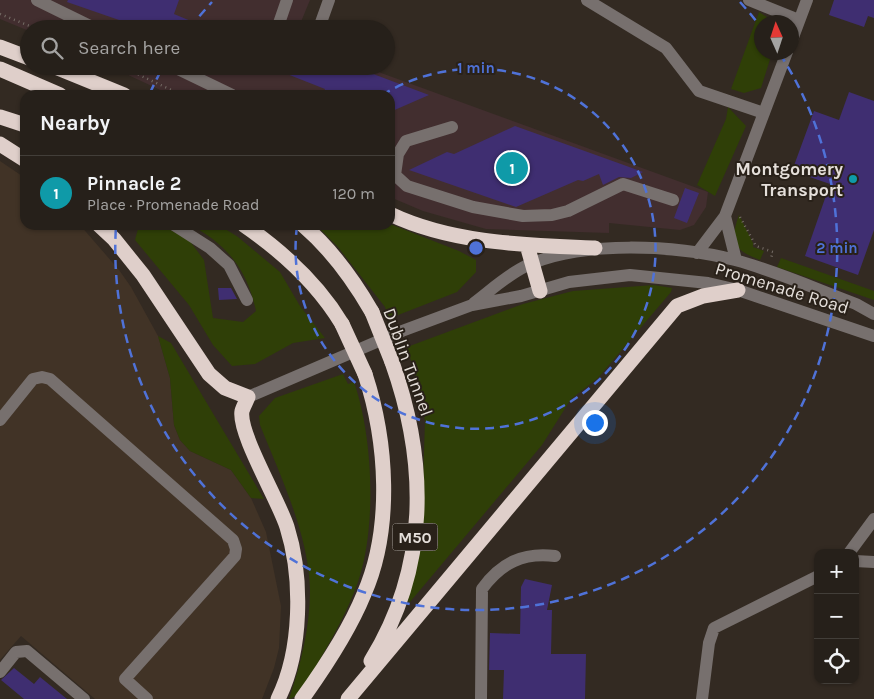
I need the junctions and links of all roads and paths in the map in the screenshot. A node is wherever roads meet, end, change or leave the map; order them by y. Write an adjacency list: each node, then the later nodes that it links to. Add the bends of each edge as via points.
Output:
1 (37, 0): 9 (street)
2 (287, 0): 10 (street)
3 (329, 0): 11 (street)
4 (588, 0): 25 (street, via 666,48 699,91)
5 (749, 0): 8 (street)
6 (807, 0): 12 (street)
7 (0, 14): 13 (path)
8 (786, 15)
9 (78, 20)
10 (280, 20)
11 (322, 20)
12 (799, 20)
13 (20, 22)
14 (0, 47): 15 (highway)
15 (20, 55)
16 (784, 60): 25 (street)
17 (0, 69): 21 (highway)
18 (75, 75): 22 (highway)
19 (139, 75): 23 (path)
20 (191, 75): 24 (street)
21 (48, 90)
22 (112, 90)
23 (171, 90)
24 (222, 90)
25 (764, 113): 35 (street)
26 (0, 117): 27 (highway)
27 (20, 124)
28 (452, 127): 30 (street, via 406,142)
29 (0, 144): 31 (highway)
30 (395, 152)
31 (20, 157)
32 (395, 175): 33 (street, via 406,186 473,207 515,214 552,215 568,211 623,184)
33 (672, 200)
34 (395, 216): 40 (highway, via 453,235)
35 (725, 216): 42 (street); 43 (street)
36 (104, 230): 53 (highway, via 143,275 209,374 225,388)
37 (182, 230): 47 (street, via 229,265)
38 (251, 230): 65 (highway, M50, bridge, via 278,248 328,302 342,324 364,374 378,432 383,482 379,542 365,594)
39 (309, 230): 66 (highway, Dublin Tunnel / M50, bridge, via 351,275 372,312 392,362 414,434 418,479 415,536 405,589 380,648)
40 (527, 245): 41 (highway); 44 (highway)
41 (595, 248): 42 (street, Promenade Road); 44 (street, Promenade Road)
42 (697, 253): 43 (street, Promenade Road)
43 (736, 260): 48 (street, Promenade Road)
44 (532, 264): 46 (highway); 49 (street, Promenade Road, via 513,273)
45 (738, 290): 46 (street, Promenade Road, via 708,283 630,275 570,282); 52 (street, Promenade Road); 66 (highway, via 703,296 677,306)
46 (540, 291): 49 (street, Promenade Road)
47 (247, 300)
48 (856, 304): 50 (street, Promenade Road); 51 (street, Promenade Road)
49 (472, 305): 53 (street, Promenade Road, via 402,331)
50 (874, 306)
51 (874, 314)
52 (874, 336)
53 (248, 397): 64 (highway, via 242,413 246,438 288,528 296,578 297,630 290,665)
54 (0, 420): 63 (street, via 33,379 50,379 233,540 235,556 126,679)
55 (874, 519): 56 (street)
56 (853, 549)
57 (555, 556): 67 (street, via 527,556 492,576 482,589)
58 (859, 561): 59 (street)
59 (874, 562)
60 (814, 578): 68 (street, via 714,628 708,643)
61 (0, 672): 62 (street, via 16,652 27,651)
62 (84, 699)
63 (147, 699)
64 (278, 699)
65 (302, 699)
66 (348, 699)
67 (481, 699)
68 (702, 699)

